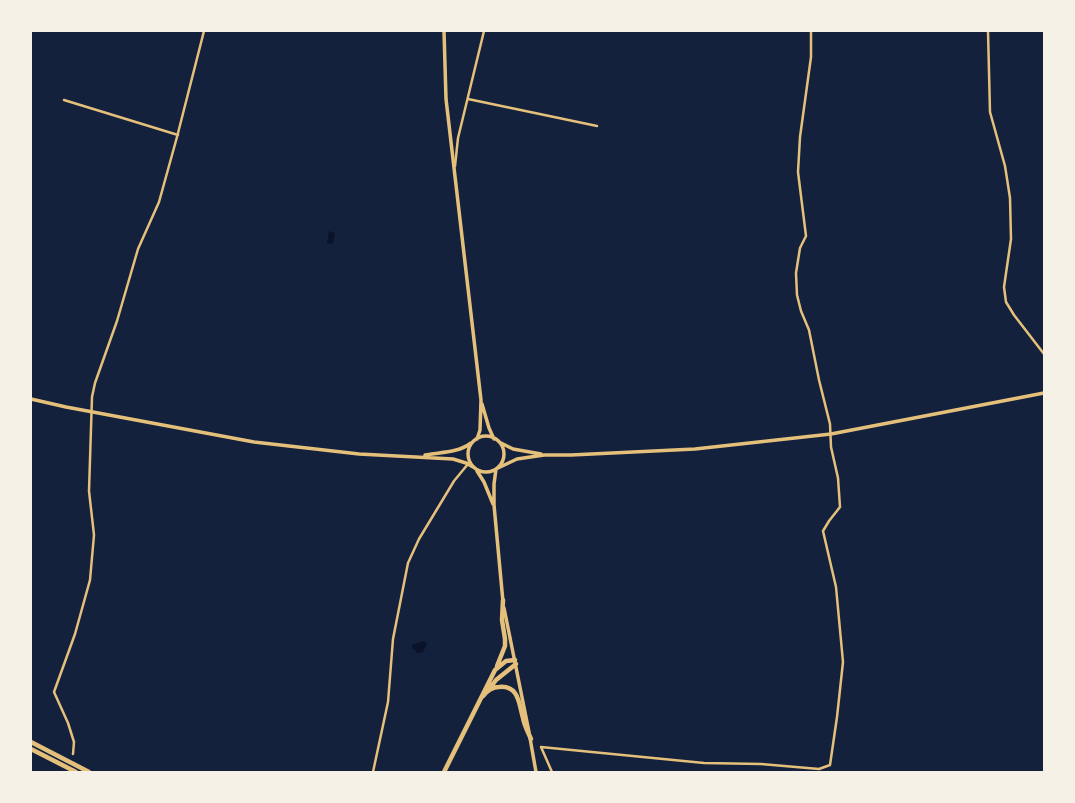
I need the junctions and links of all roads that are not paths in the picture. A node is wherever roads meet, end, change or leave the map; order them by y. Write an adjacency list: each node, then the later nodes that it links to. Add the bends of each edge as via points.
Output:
1 (204, 31): 9 (street)
2 (444, 31): 10 (main road, via 446,99)
3 (484, 31): 6 (street)
4 (811, 31): 16 (street, via 811,57 800,136 798,172 806,236 800,248 796,273 797,295 809,330)
5 (988, 31): 11 (street, via 990,112 1010,198 1011,239 1004,287 1006,302)
6 (468, 99): 8 (street); 10 (street, via 458,138)
7 (64, 100): 9 (street)
8 (597, 126)
9 (178, 135): 15 (street, via 159,202 138,249 117,322 95,383)
10 (454, 171): 14 (main road)
11 (1044, 354)
12 (1044, 393): 16 (main road)
13 (31, 399): 15 (main road)
14 (481, 400): 17 (main road, via 480,430); 18 (main road, via 489,428)
15 (91, 412): 21 (main road, via 254,442 360,454); 35 (street, via 89,491 94,535 90,580 75,634 54,692 74,742)
16 (831, 434): 20 (main road, via 695,449); 41 (street, via 840,506 823,532 836,588 843,662 830,765 819,769 704,763 541,747)
17 (477, 439): 18 (main road, via 485,436); 19 (main road)
18 (496, 440): 20 (main road, via 513,449); 24 (main road, via 502,447 504,456)
19 (472, 442): 21 (main road, via 455,451); 23 (main road, via 468,452)
20 (544, 455): 24 (main road, via 517,459)
21 (420, 456): 22 (main road, via 453,458)
22 (468, 464): 23 (main road); 38 (street, via 458,475 419,539 408,563 393,639 388,702)
23 (473, 467): 25 (main road)
24 (497, 468): 25 (main road, via 487,472); 26 (main road)
25 (477, 470): 26 (main road)
26 (494, 505): 27 (main road)
27 (503, 600): 28 (main road); 29 (highway, via 505,646)
28 (516, 662): 29 (highway, via 506,661); 30 (highway); 32 (main road)
29 (495, 670): 31 (highway)
30 (486, 693): 31 (highway); 32 (highway, via 496,687 514,691)
31 (479, 702): 39 (highway)
32 (531, 739): 40 (main road)
33 (31, 742): 37 (highway)
34 (31, 749): 36 (highway)
35 (73, 754)
36 (76, 772)
37 (89, 772)
38 (373, 772)
39 (444, 772)
40 (536, 772)
41 (552, 772)

